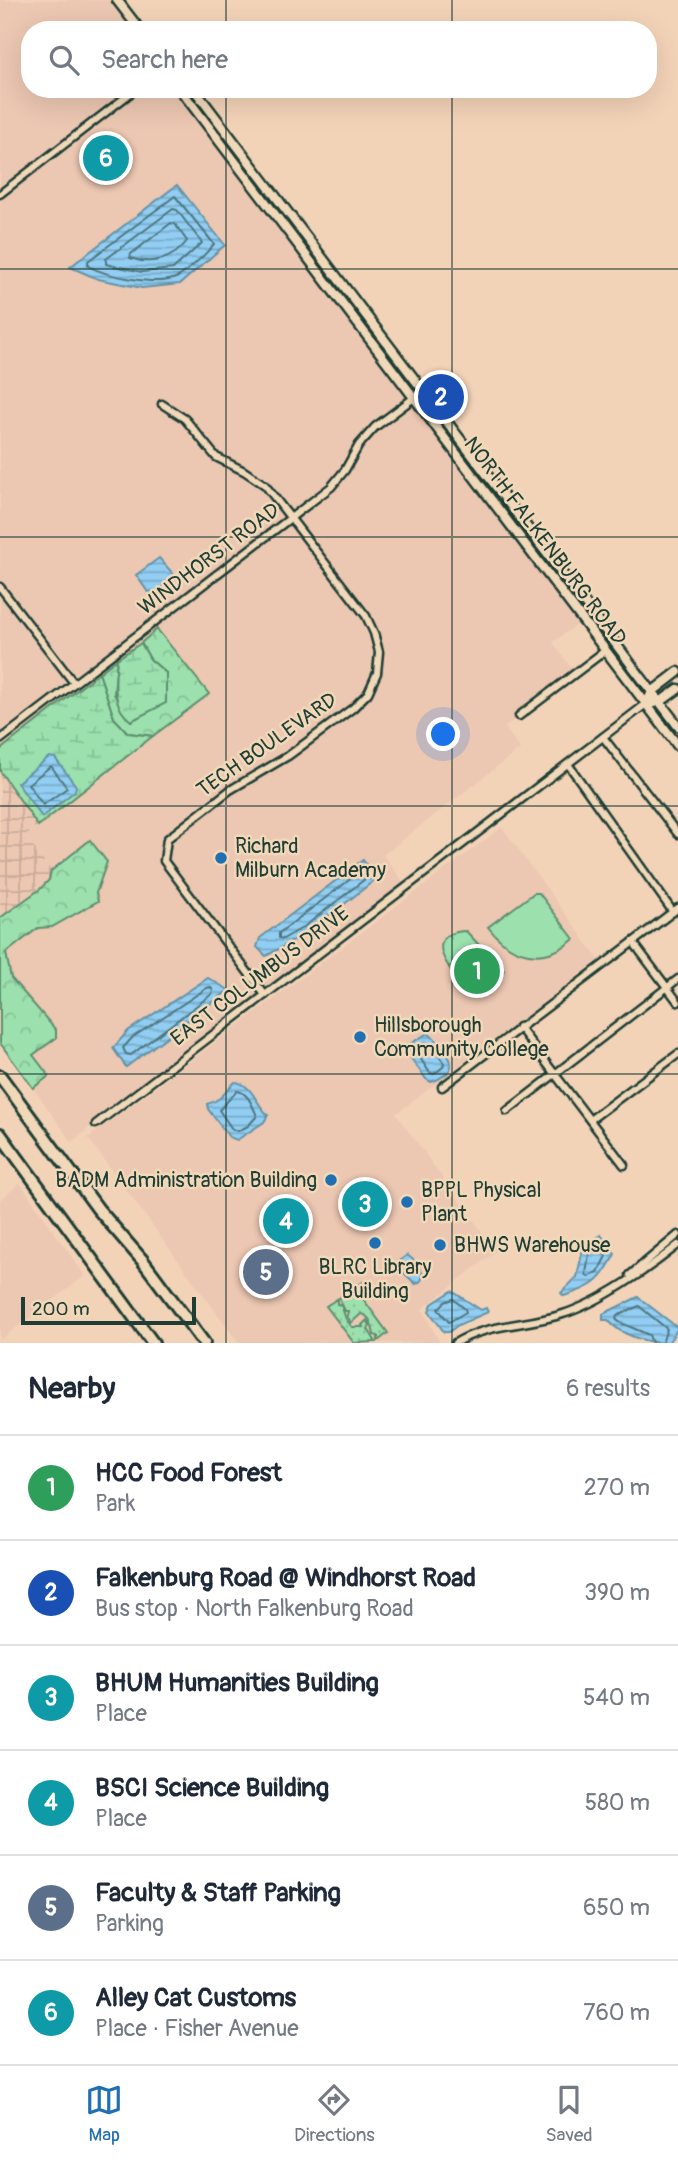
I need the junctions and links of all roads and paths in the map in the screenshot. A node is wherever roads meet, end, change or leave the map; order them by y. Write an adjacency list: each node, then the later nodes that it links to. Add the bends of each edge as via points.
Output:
1 (117, 0): 2 (street)
2 (133, 21)
3 (123, 98): 6 (street)
4 (187, 98): 8 (street, NORTH FALKENBURG ROAD)
5 (201, 98): 7 (street, NORTH FALKENBURG ROAD)
6 (0, 194)
7 (297, 225): 8 (street); 9 (street, NORTH FALKENBURG ROAD)
8 (288, 232): 10 (street, NORTH FALKENBURG ROAD)
9 (424, 391): 10 (street, WINDHORST ROAD); 18 (street, NORTH FALKENBURG ROAD)
10 (415, 398): 12 (street, WINDHORST ROAD, via 375,427 331,487); 14 (street, NORTH FALKENBURG ROAD)
11 (162, 404): 12 (street, TECH BOULEVARD, via 185,419 216,457 265,485)
12 (291, 519): 16 (street, WINDHORST ROAD); 32 (street, TECH BOULEVARD, via 366,616 379,652 377,673 368,693 353,708 288,756 230,790 167,839 164,861)
13 (0, 587): 16 (street)
14 (606, 650): 20 (street, NORTH FALKENBURG ROAD); 21 (street)
15 (678, 672): 18 (street, EAST COLUMBUS DRIVE)
16 (74, 683): 24 (street, WINDHORST ROAD)
17 (678, 689): 19 (street, EAST COLUMBUS DRIVE)
18 (652, 692): 19 (street, NORTH FALKENBURG ROAD); 20 (street, EAST COLUMBUS DRIVE)
19 (660, 702): 20 (street, EAST COLUMBUS DRIVE); 22 (street, NORTH FALKENBURG ROAD)
20 (646, 704): 23 (street, EAST COLUMBUS DRIVE); 25 (street, NORTH FALKENBURG ROAD)
21 (519, 716)
22 (678, 726)
23 (603, 737): 26 (street, EAST COLUMBUS DRIVE); 27 (street)
24 (0, 740)
25 (678, 746)
26 (568, 764): 28 (street); 32 (street, EAST COLUMBUS DRIVE)
27 (678, 834)
28 (675, 910): 29 (street)
29 (633, 942): 31 (street); 34 (street)
30 (678, 979): 31 (street)
31 (667, 987): 33 (street); 36 (street)
32 (265, 995): 41 (street, EAST COLUMBUS DRIVE)
33 (678, 1002)
34 (519, 1027): 36 (street); 38 (street)
35 (678, 1054): 40 (street)
36 (554, 1073): 39 (street); 40 (street)
37 (0, 1076): 49 (highway)
38 (442, 1087)
39 (507, 1111)
40 (590, 1120): 43 (street)
41 (96, 1124)
42 (0, 1134): 48 (highway)
43 (624, 1165)
44 (678, 1235): 45 (street)
45 (671, 1240): 46 (street); 47 (street)
46 (677, 1246): 47 (street)
47 (615, 1287): 50 (street, via 562,1315 475,1333)
48 (153, 1343)
49 (204, 1343)
50 (455, 1343)

